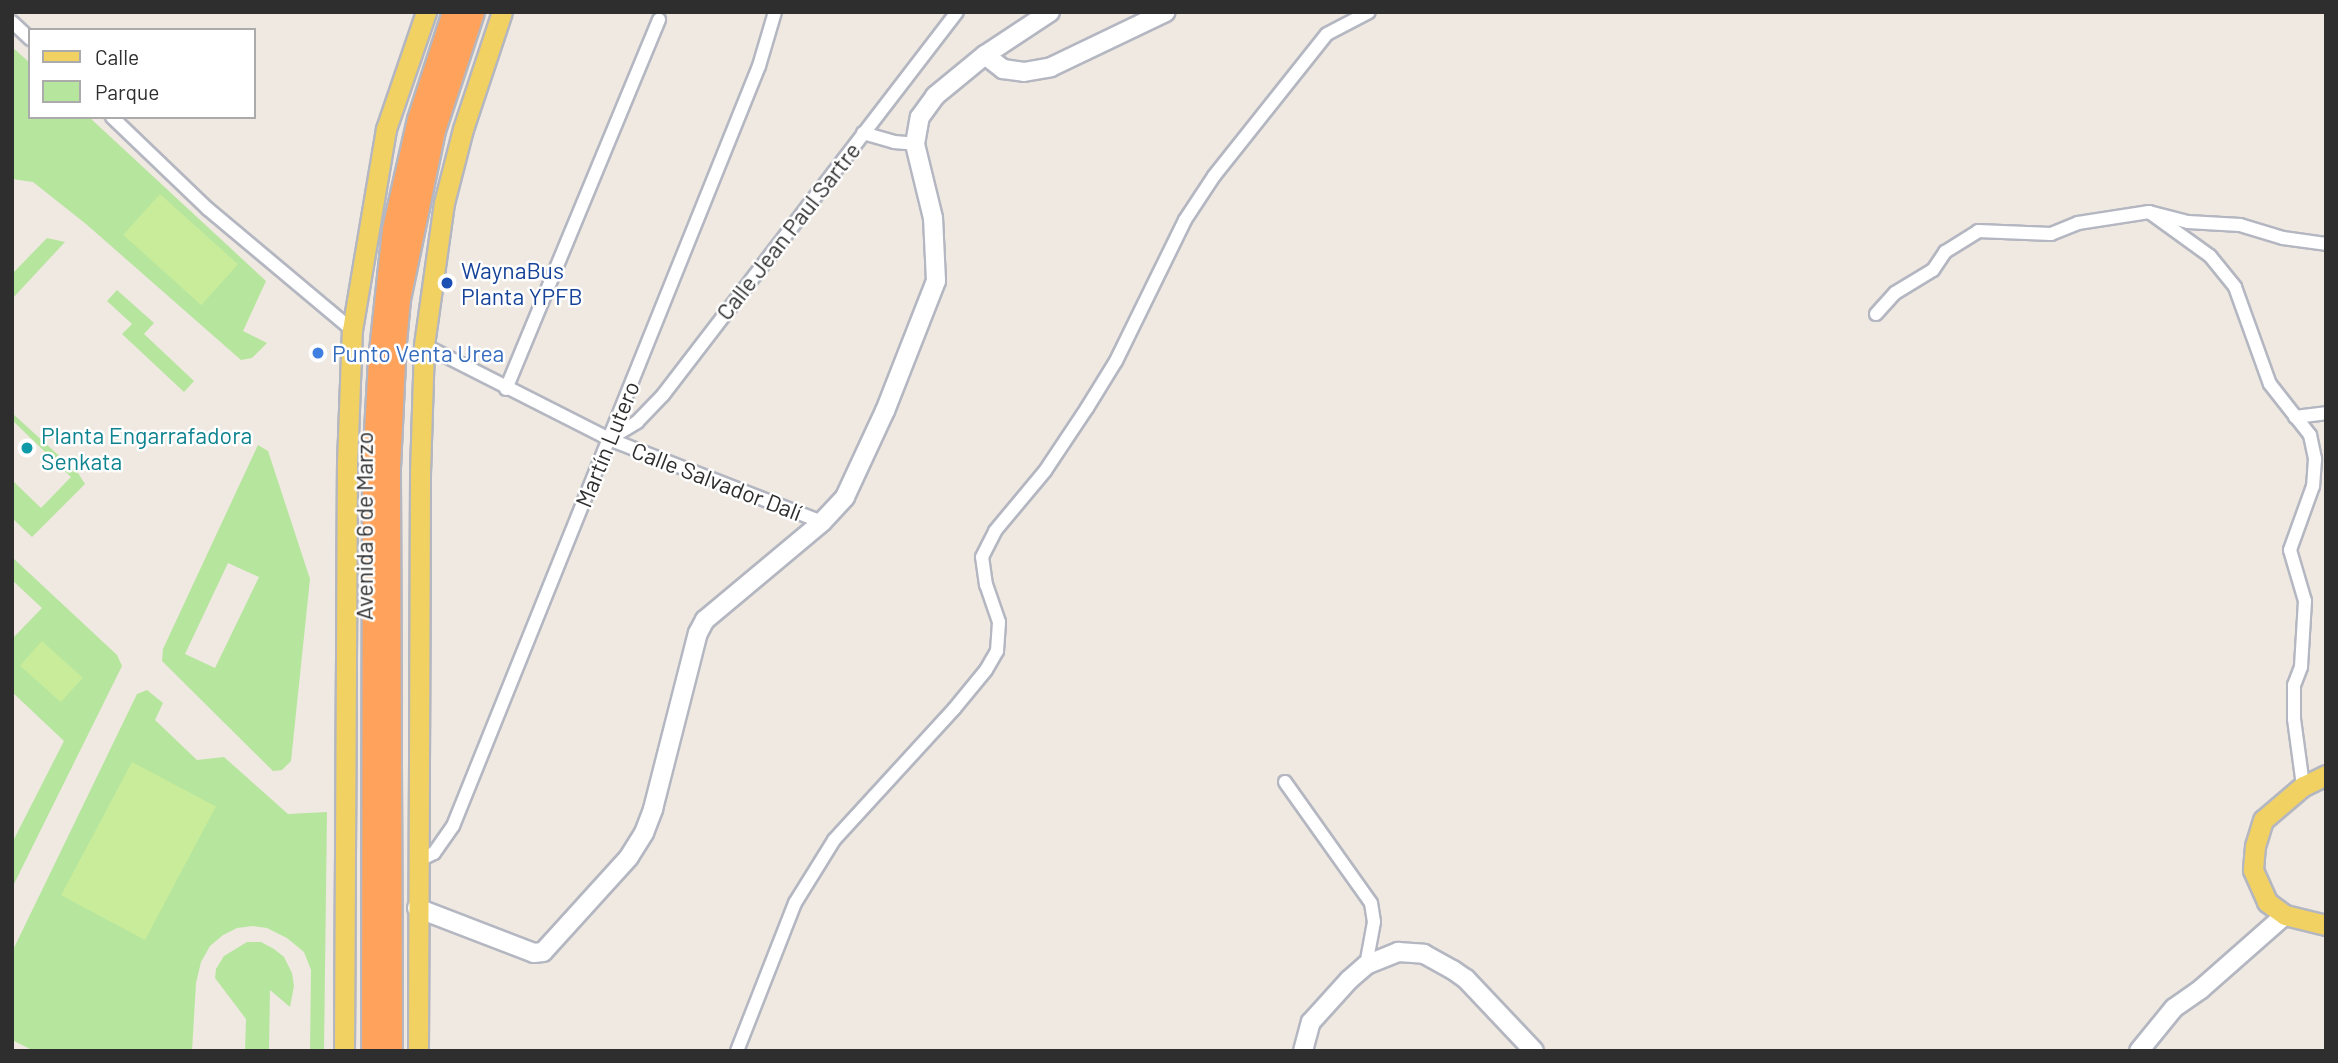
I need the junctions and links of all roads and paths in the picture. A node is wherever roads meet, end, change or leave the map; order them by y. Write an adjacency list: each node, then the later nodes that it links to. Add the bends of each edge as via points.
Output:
1 (426, 12): 20 (main road, Avenida 6 de Marzo, via 386,129)
2 (453, 12): 36 (highway, Avenida 6 de Marzo, via 418,119 393,229 379,360 373,467)
3 (473, 12): 37 (highway, Avenida 6 de Marzo, via 434,130 406,262 395,342 389,467)
4 (502, 12): 21 (main road, via 444,203)
5 (775, 12): 25 (street, Martín Lutero, via 759,66)
6 (957, 12): 15 (street, Calle Jean Paul Sartre)
7 (1050, 12): 13 (street)
8 (1166, 12): 13 (street, via 1051,67 1024,72 1003,69)
9 (1369, 12): 39 (street, via 1327,34 1214,176 1185,220 1094,397 1045,471 995,531 982,557 999,622 997,651 954,709 834,840 794,903)
10 (659, 19): 22 (street)
11 (12, 22): 12 (street)
12 (28, 37)
13 (985, 55): 16 (street, via 935,96 920,117)
14 (114, 119): 20 (street, via 208,209)
15 (863, 133): 16 (street); 25 (street, Calle Jean Paul Sartre, via 663,395 637,422)
16 (915, 144): 26 (street, via 933,218 936,281 851,485)
17 (2148, 212): 18 (street); 19 (street, via 2078,223 2051,234 1978,231 1945,252 1933,270 1895,293); 24 (street, via 2210,256 2235,287 2270,384)
18 (2326, 244)
19 (1875, 314)
20 (352, 330): 35 (main road, Avenida 6 de Marzo)
21 (424, 345): 22 (street, Calle Salvador Dalí); 30 (main road)
22 (506, 389): 25 (street, Calle Salvador Dalí)
23 (2326, 413): 24 (street)
24 (2295, 417): 29 (street, via 2310,435 2315,459 2311,494 2290,544 2305,601 2301,667 2294,685)
25 (609, 439): 26 (street, Calle Salvador Dalí); 30 (street, Martín Lutero, via 453,826 434,853)
26 (822, 523): 31 (street, via 705,621 644,833 629,857 543,952 534,953)
27 (2326, 775): 29 (main road)
28 (1285, 782): 34 (street, via 1371,903 1374,922)
29 (2303, 786): 32 (main road, via 2263,820 2255,846 2253,870 2267,902)
30 (418, 861): 31 (main road)
31 (417, 908): 38 (main road)
32 (2285, 915): 33 (main road); 42 (street, via 2174,1008)
33 (2326, 925)
34 (1366, 965): 40 (street, via 1311,1022); 41 (street, via 1398,952 1424,954 1466,979)
35 (344, 1051)
36 (372, 1051)
37 (391, 1051)
38 (418, 1051)
39 (737, 1051)
40 (1303, 1051)
41 (1534, 1051)
42 (2139, 1051)

